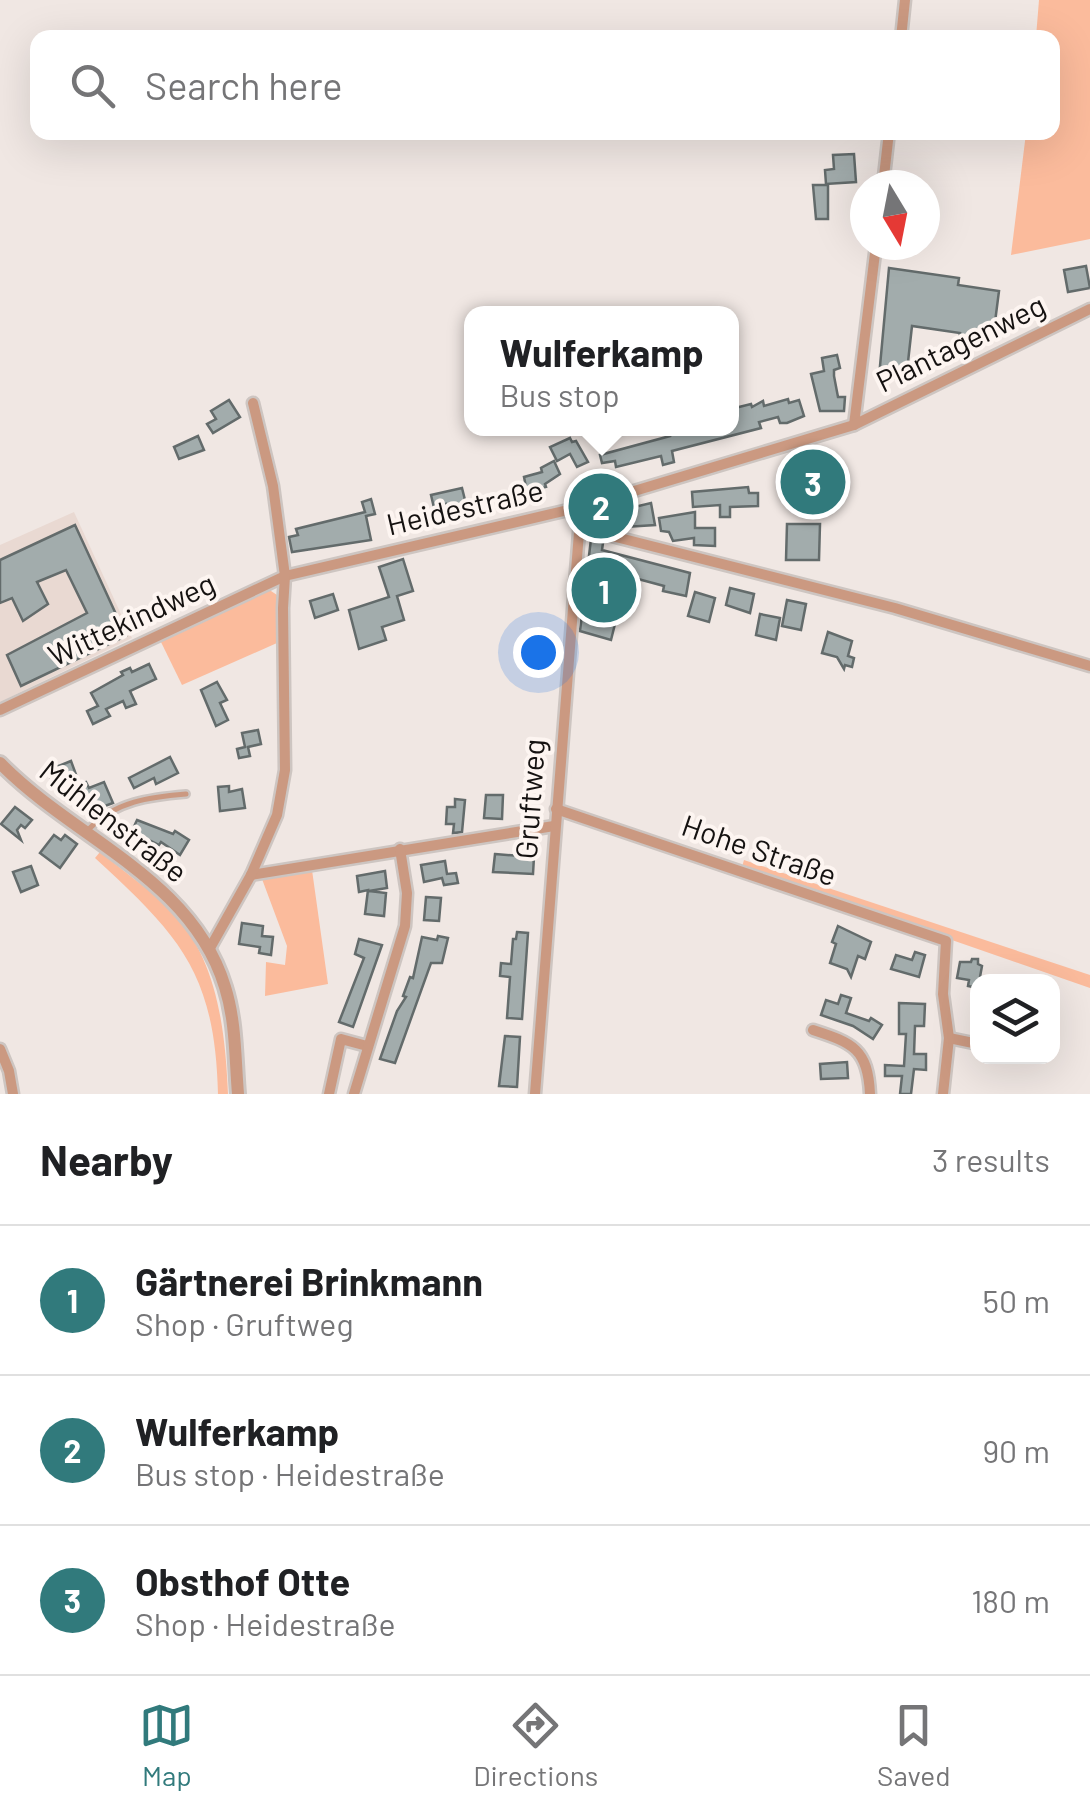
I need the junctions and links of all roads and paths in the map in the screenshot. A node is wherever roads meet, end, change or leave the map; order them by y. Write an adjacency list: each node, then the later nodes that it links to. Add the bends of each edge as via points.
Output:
1 (905, 0): 2 (street)
2 (902, 30)
3 (888, 140): 4 (street)
4 (885, 170)
5 (874, 260): 8 (street)
6 (1090, 309): 8 (street, Plantagenweg)
7 (253, 402): 10 (street)
8 (854, 425): 9 (street, Heidestraße)
9 (581, 507): 10 (street, Heidestraße); 11 (street, via 600,532); 15 (street, Gruftweg)
10 (285, 576): 12 (street, Wittekindweg); 19 (street, via 285,770 277,815)
11 (1090, 666)
12 (0, 710)
13 (0, 763): 17 (street, Mühlenstraße)
14 (186, 794): 17 (lane, via 144,797 100,818)
15 (556, 809): 16 (street, Gruftweg); 22 (street, Hohe Straße, via 946,942)
16 (554, 826): 18 (street); 30 (street, Gruftweg)
17 (86, 833): 20 (street, Mühlenstraße, via 178,904)
18 (400, 849): 19 (street); 24 (street, via 405,926)
19 (251, 875): 20 (street)
20 (210, 948): 27 (street, Mühlenstraße, via 230,1006)
21 (813, 1030): 31 (street, via 858,1051)
22 (949, 1038): 23 (street); 32 (street)
23 (970, 1042)
24 (368, 1046): 28 (street, via 341,1040); 29 (street)
25 (0, 1049): 26 (street)
26 (13, 1094)
27 (238, 1094)
28 (329, 1094)
29 (354, 1094)
30 (535, 1094)
31 (870, 1094)
32 (943, 1094)

